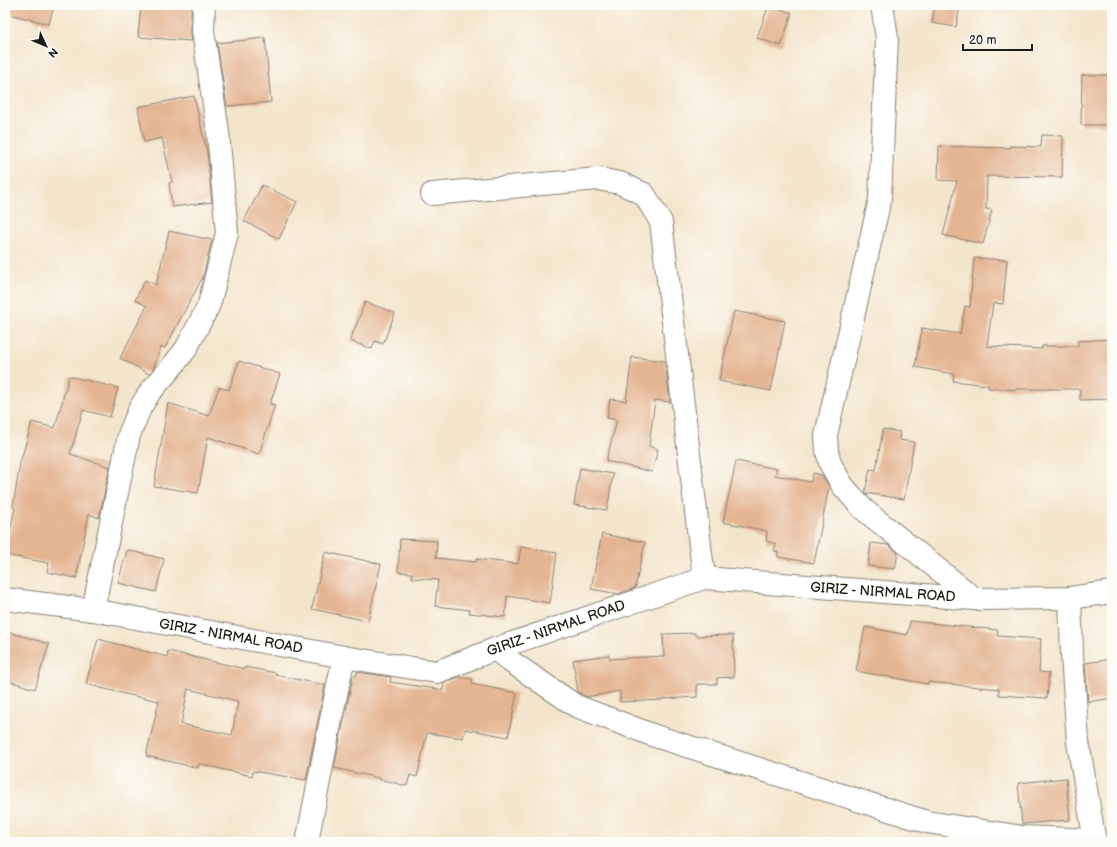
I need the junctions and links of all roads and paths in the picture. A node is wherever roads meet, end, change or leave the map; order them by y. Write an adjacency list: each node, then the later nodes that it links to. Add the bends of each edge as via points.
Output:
1 (204, 5): 9 (street, via 203,31 218,132 227,233 209,305 186,349 140,408 129,435)
2 (882, 5): 8 (street, via 887,38 880,199 826,435 826,451 842,485 863,509)
3 (432, 194): 4 (street, via 598,180 620,183 644,194 661,222)
4 (704, 578): 8 (street, GIRIZ - NIRMAL ROAD); 10 (street, GIRIZ - NIRMAL ROAD)
5 (1112, 592): 6 (street, GIRIZ - NIRMAL ROAD)
6 (1070, 598): 8 (street, GIRIZ - NIRMAL ROAD); 12 (street, via 1078,742)
7 (5, 599): 9 (street, GIRIZ - NIRMAL ROAD)
8 (975, 599)
9 (93, 610): 11 (street, GIRIZ - NIRMAL ROAD)
10 (495, 649): 11 (street, GIRIZ - NIRMAL ROAD, via 437,672); 12 (street, via 576,706 655,736 927,822 1022,837)
11 (344, 657): 13 (street)
12 (1095, 841)
13 (307, 842)

